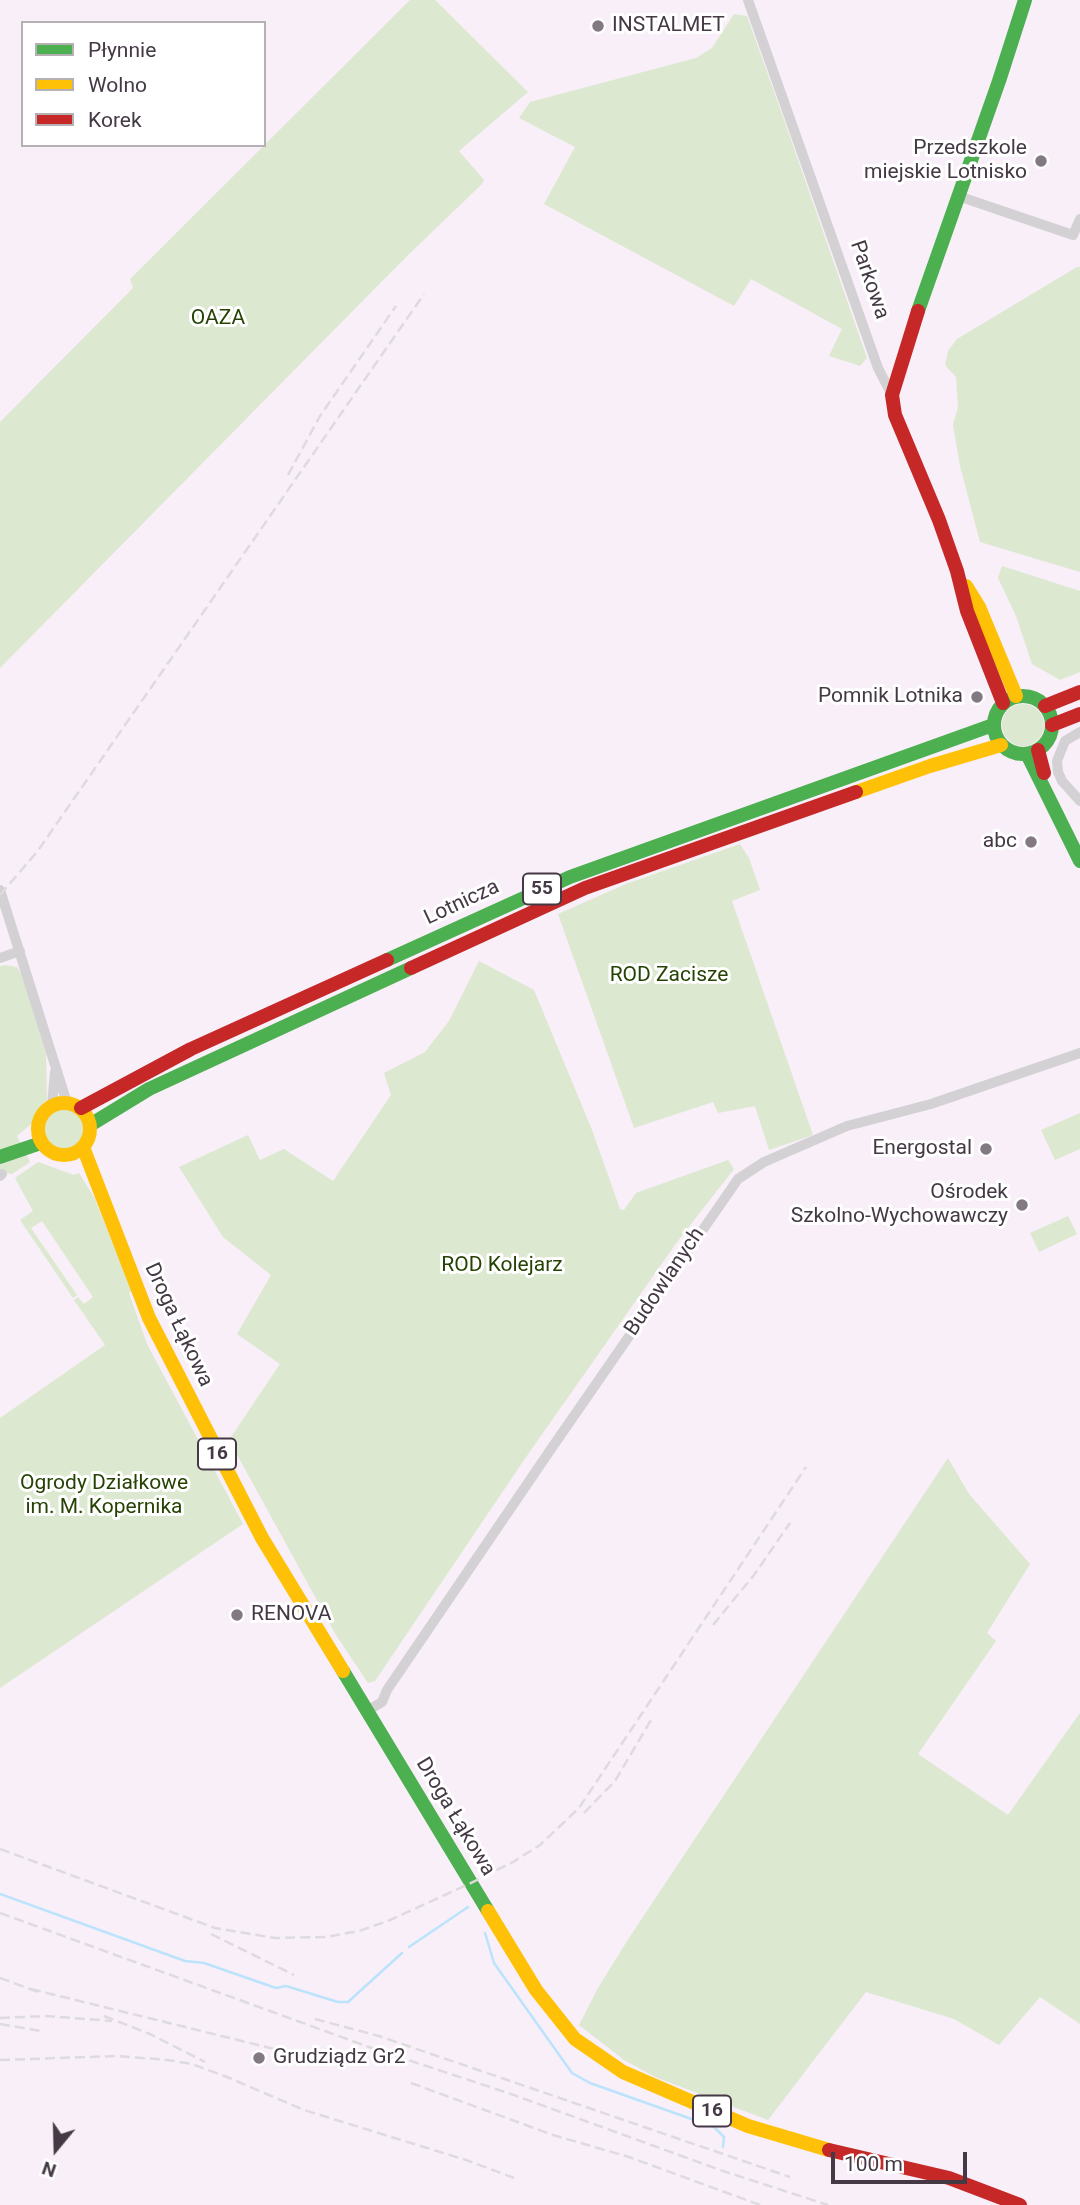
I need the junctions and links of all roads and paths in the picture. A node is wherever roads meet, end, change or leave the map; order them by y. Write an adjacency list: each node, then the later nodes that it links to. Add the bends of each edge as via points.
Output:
1 (748, 0): 5 (street, Parkowa, via 878,368)
2 (1025, 0): 3 (main road)
3 (958, 196): 4 (street, via 1073,235); 5 (main road)
4 (1080, 219)
5 (892, 395): 7 (main road, Parkowa, via 895,415 930,496 967,611)
6 (1080, 692): 8 (main road)
7 (1009, 699): 8 (main road, via 1026,696); 10 (main road, via 996,713)
8 (1045, 706): 11 (main road)
9 (1080, 714): 11 (main road)
10 (993, 725): 13 (main road); 21 (main road, Lotnicza / 55, via 570,877)
11 (1052, 725): 14 (main road, via 1045,744)
12 (1080, 732): 15 (street, via 1065,740 1057,761 1062,781)
13 (1001, 745): 14 (main road, via 1013,753); 22 (main road, Lotnicza / 55, via 585,888 149,1089)
14 (1033, 752): 16 (main road)
15 (1080, 801)
16 (1080, 860)
17 (0, 890): 18 (street)
18 (20, 951): 19 (street); 21 (street)
19 (0, 958)
20 (1080, 1053): 26 (street, Budowlanych, via 931,1104 847,1126 764,1162 738,1179 382,1702)
21 (67, 1105): 22 (main road); 23 (main road, via 41,1115)
22 (90, 1125): 24 (main road, via 90,1133)
23 (39, 1136): 24 (main road, 16, via 45,1148 57,1154); 25 (main road)
24 (77, 1151): 26 (main road, Droga Łąkowa / 16, via 95,1183 173,1368 262,1538)
25 (4, 1155)
26 (367, 1711): 27 (main road, Droga Łąkowa / 16, via 536,1990 575,2039 654,2087 779,2137 949,2178)
27 (1020, 2205)

